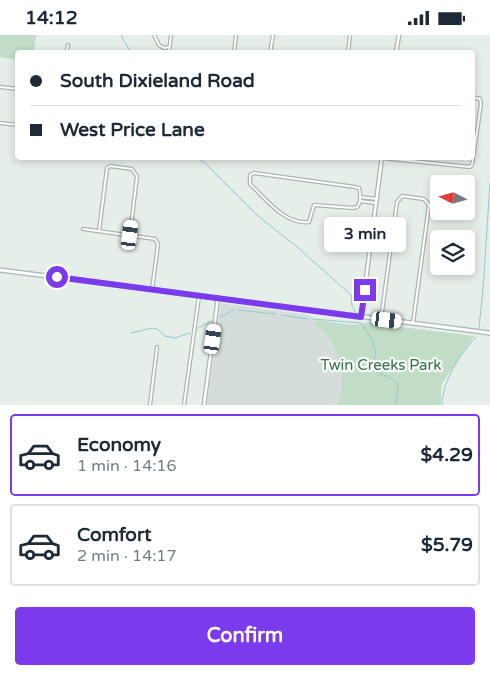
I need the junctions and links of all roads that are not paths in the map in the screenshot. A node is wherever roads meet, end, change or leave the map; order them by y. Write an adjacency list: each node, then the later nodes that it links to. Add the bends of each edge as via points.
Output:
1 (154, 35): 8 (street, via 159,45)
2 (171, 35): 8 (street)
3 (236, 35): 10 (street)
4 (272, 35): 11 (street)
5 (350, 35): 12 (street)
6 (399, 35): 13 (street)
7 (68, 45): 9 (street)
8 (169, 47)
9 (67, 50)
10 (234, 50)
11 (270, 50)
12 (348, 50)
13 (396, 50)
14 (0, 87): 15 (street)
15 (15, 89)
16 (475, 98): 19 (street, via 480,99)
17 (0, 123): 18 (street)
18 (15, 125)
19 (475, 140)
20 (382, 160): 24 (street)
21 (402, 160): 22 (street, via 470,167)
22 (473, 160)
23 (360, 199): 23 (street, via 359,188 355,187 250,175 250,184 285,217 294,221 309,222 314,205 353,208 357,207); 24 (street)
24 (376, 201): 32 (street)
25 (83, 229): 26 (street)
26 (99, 231): 27 (street); 27 (street, via 107,168 128,168 134,171 137,179)
27 (130, 235): 29 (street, via 157,241)
28 (0, 270): 29 (main road)
29 (152, 290): 30 (main road)
30 (199, 296): 31 (main road); 38 (street)
31 (218, 298): 32 (main road); 39 (street)
32 (361, 317): 33 (main road)
33 (381, 319): 34 (main road); 34 (street, via 397,203 402,197 424,199 429,205)
34 (413, 323): 35 (main road)
35 (490, 333)
36 (157, 347): 37 (street)
37 (150, 405)
38 (184, 405)
39 (204, 405)

